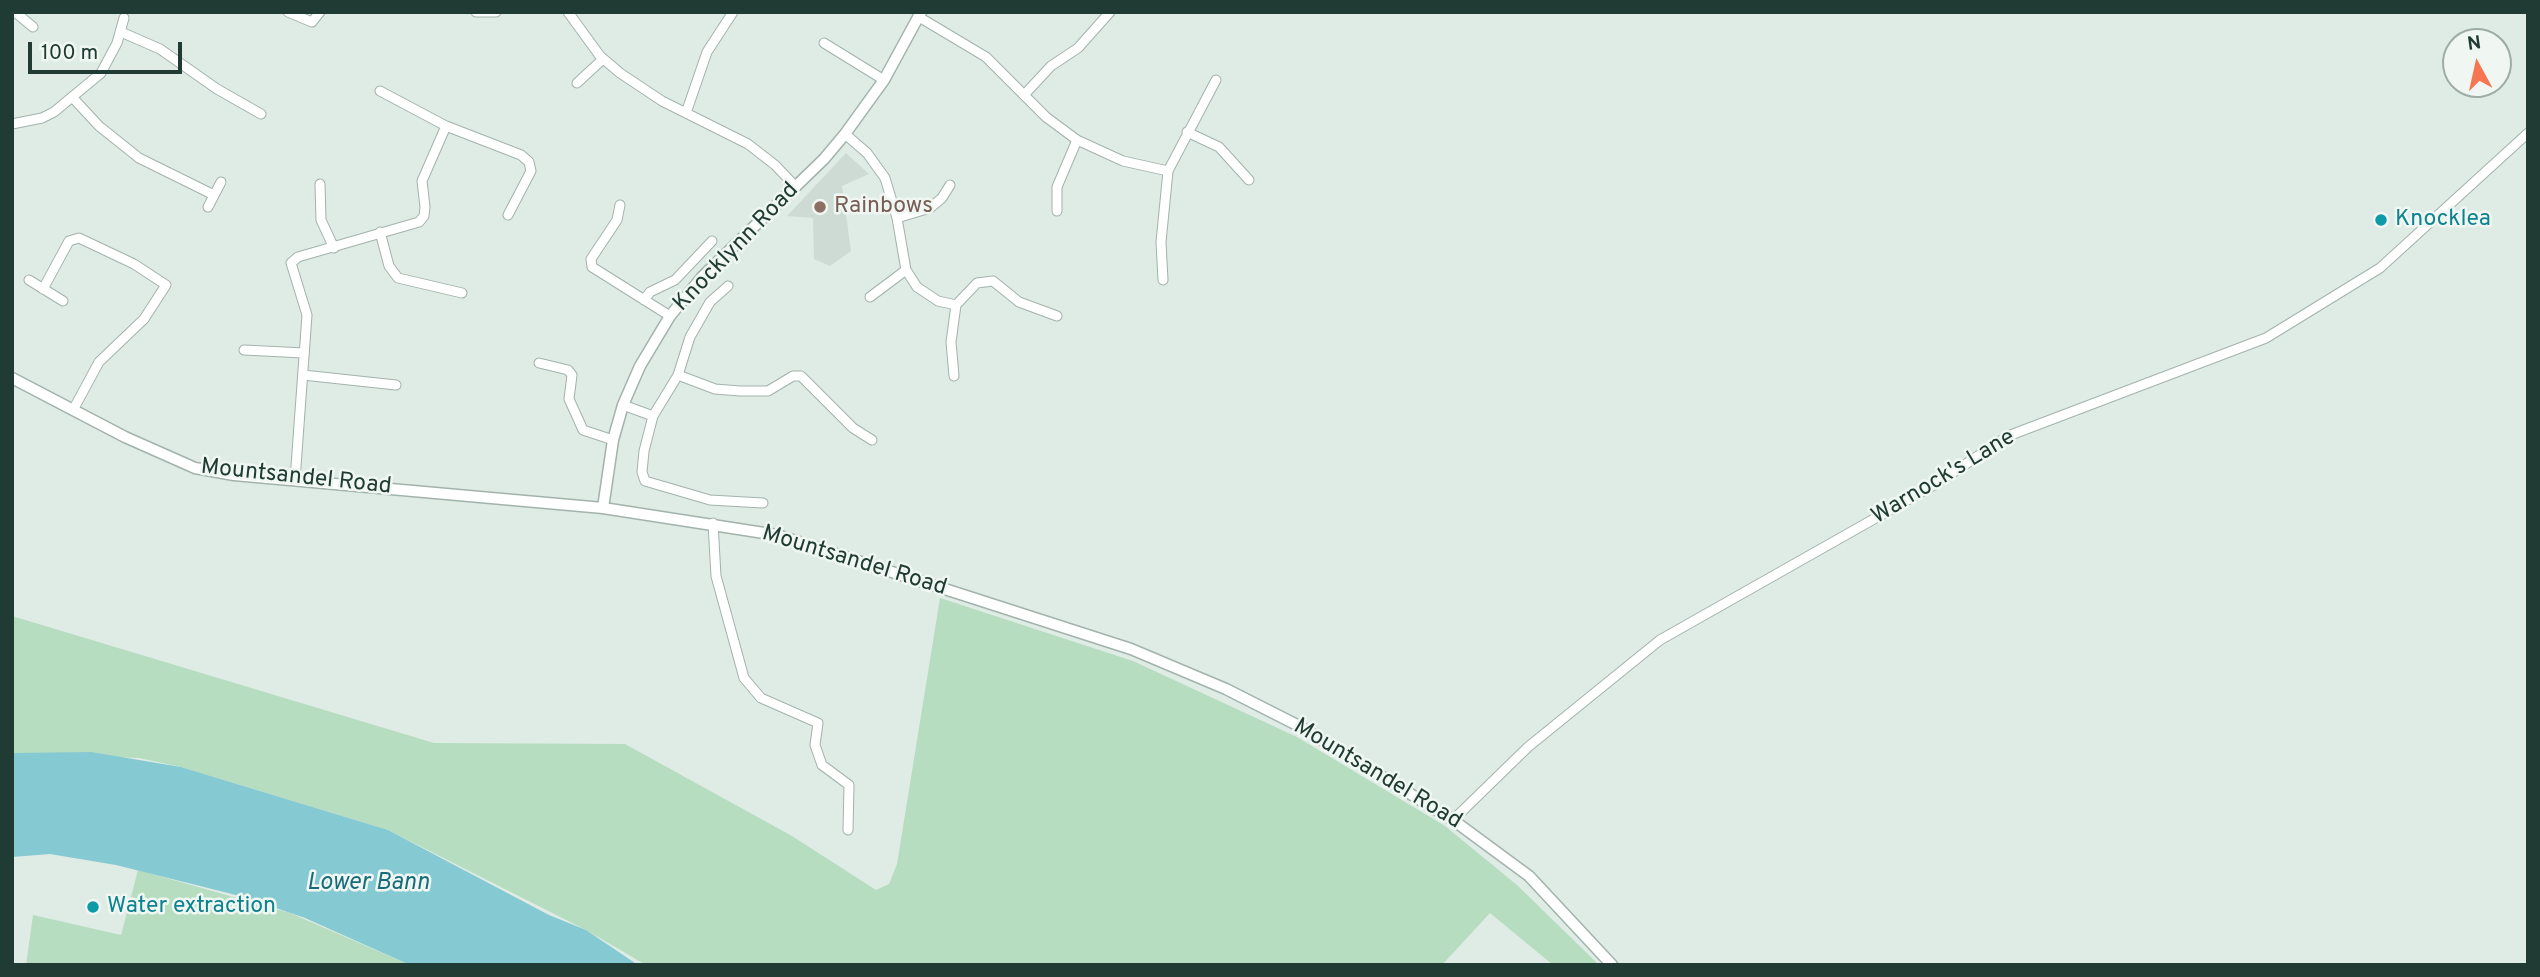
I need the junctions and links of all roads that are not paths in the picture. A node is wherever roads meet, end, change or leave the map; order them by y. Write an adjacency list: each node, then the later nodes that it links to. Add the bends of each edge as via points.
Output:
1 (15, 12): 11 (street)
2 (288, 12): 3 (street, via 312,22)
3 (320, 12)
4 (476, 12): 5 (street)
5 (496, 12)
6 (568, 12): 14 (street)
7 (733, 12): 21 (street, via 707,52)
8 (1110, 12): 19 (street)
9 (920, 15): 15 (street, Knocklynn Road); 19 (street, via 986,57)
10 (124, 18): 12 (street)
11 (33, 27)
12 (121, 32): 20 (street, via 101,73); 22 (street, via 160,49)
13 (824, 43): 15 (street)
14 (603, 59): 17 (street); 21 (street, via 638,87)
15 (884, 80): 27 (street, Knocklynn Road)
16 (1216, 80): 25 (street)
17 (577, 83)
18 (380, 91): 24 (street)
19 (1024, 95): 28 (street)
20 (73, 98): 23 (street, via 42,118); 35 (street, via 139,158)
21 (686, 113): 34 (street, via 748,144)
22 (261, 114)
23 (12, 124)
24 (446, 126): 39 (street, via 522,155 529,162 531,171); 41 (street, via 422,181 424,216 419,222)
25 (1187, 132): 29 (street); 30 (street, via 1219,147)
26 (2528, 133): 73 (street, Warnock's Lane, via 2380,268 2266,338 2008,436 1934,485 1660,640 1528,747)
27 (845, 134): 34 (street, Knocklynn Road); 40 (street, via 878,166)
28 (1077, 140): 29 (street, via 1123,161); 38 (street, via 1057,187)
29 (1168, 172): 46 (street, via 1161,242)
30 (1249, 180)
31 (221, 183): 35 (street)
32 (320, 184): 43 (street, via 321,220)
33 (950, 185): 40 (street, via 930,208)
34 (796, 187): 54 (street, Knocklynn Road, via 702,277)
35 (214, 195): 37 (street)
36 (620, 205): 51 (street, via 592,267)
37 (208, 207)
38 (1057, 211)
39 (508, 215)
40 (897, 218): 44 (street)
41 (380, 232): 43 (street); 49 (street, via 389,266 398,278)
42 (712, 241): 51 (street, via 669,285 650,292)
43 (334, 248): 57 (street, via 291,263 306,303)
44 (906, 270): 50 (street); 53 (street, via 917,287)
45 (29, 280): 48 (street)
46 (1163, 280)
47 (728, 286): 60 (street, via 710,302 690,337)
48 (43, 289): 52 (street); 65 (street, via 69,241 79,238 166,285 144,319 99,362)
49 (462, 293)
50 (870, 297)
51 (644, 300): 54 (street)
52 (63, 301)
53 (956, 305): 55 (street, via 977,283 993,281 1018,302); 61 (street, via 951,342)
54 (670, 316): 64 (street, Knocklynn Road)
55 (1057, 316)
56 (244, 350): 57 (street)
57 (304, 354): 59 (street)
58 (539, 363): 67 (street, via 568,370 572,375 569,400 583,430)
59 (303, 375): 63 (street); 69 (street)
60 (678, 375): 66 (street); 68 (street, via 715,389 740,391 768,391 801,376 853,428)
61 (954, 376)
62 (12, 378): 65 (street, Mountsandel Road)
63 (396, 385)
64 (623, 405): 66 (street); 67 (street, Knocklynn Road)
65 (73, 410): 69 (street, Mountsandel Road, via 195,468)
66 (653, 416): 70 (street, via 644,451 645,481 710,500)
67 (613, 440): 71 (street, Knocklynn Road)
68 (872, 440)
69 (295, 480): 71 (street, Mountsandel Road)
70 (763, 503)
71 (603, 508): 72 (street, Mountsandel Road)
72 (713, 523): 73 (street, Mountsandel Road, via 777,535 1131,649 1227,689 1301,727); 74 (street, via 716,576 744,678 761,698 818,723 815,745 822,765 849,785)
73 (1452, 820): 75 (street, Mountsandel Road, via 1529,876)
74 (848, 830)
75 (1612, 965)

